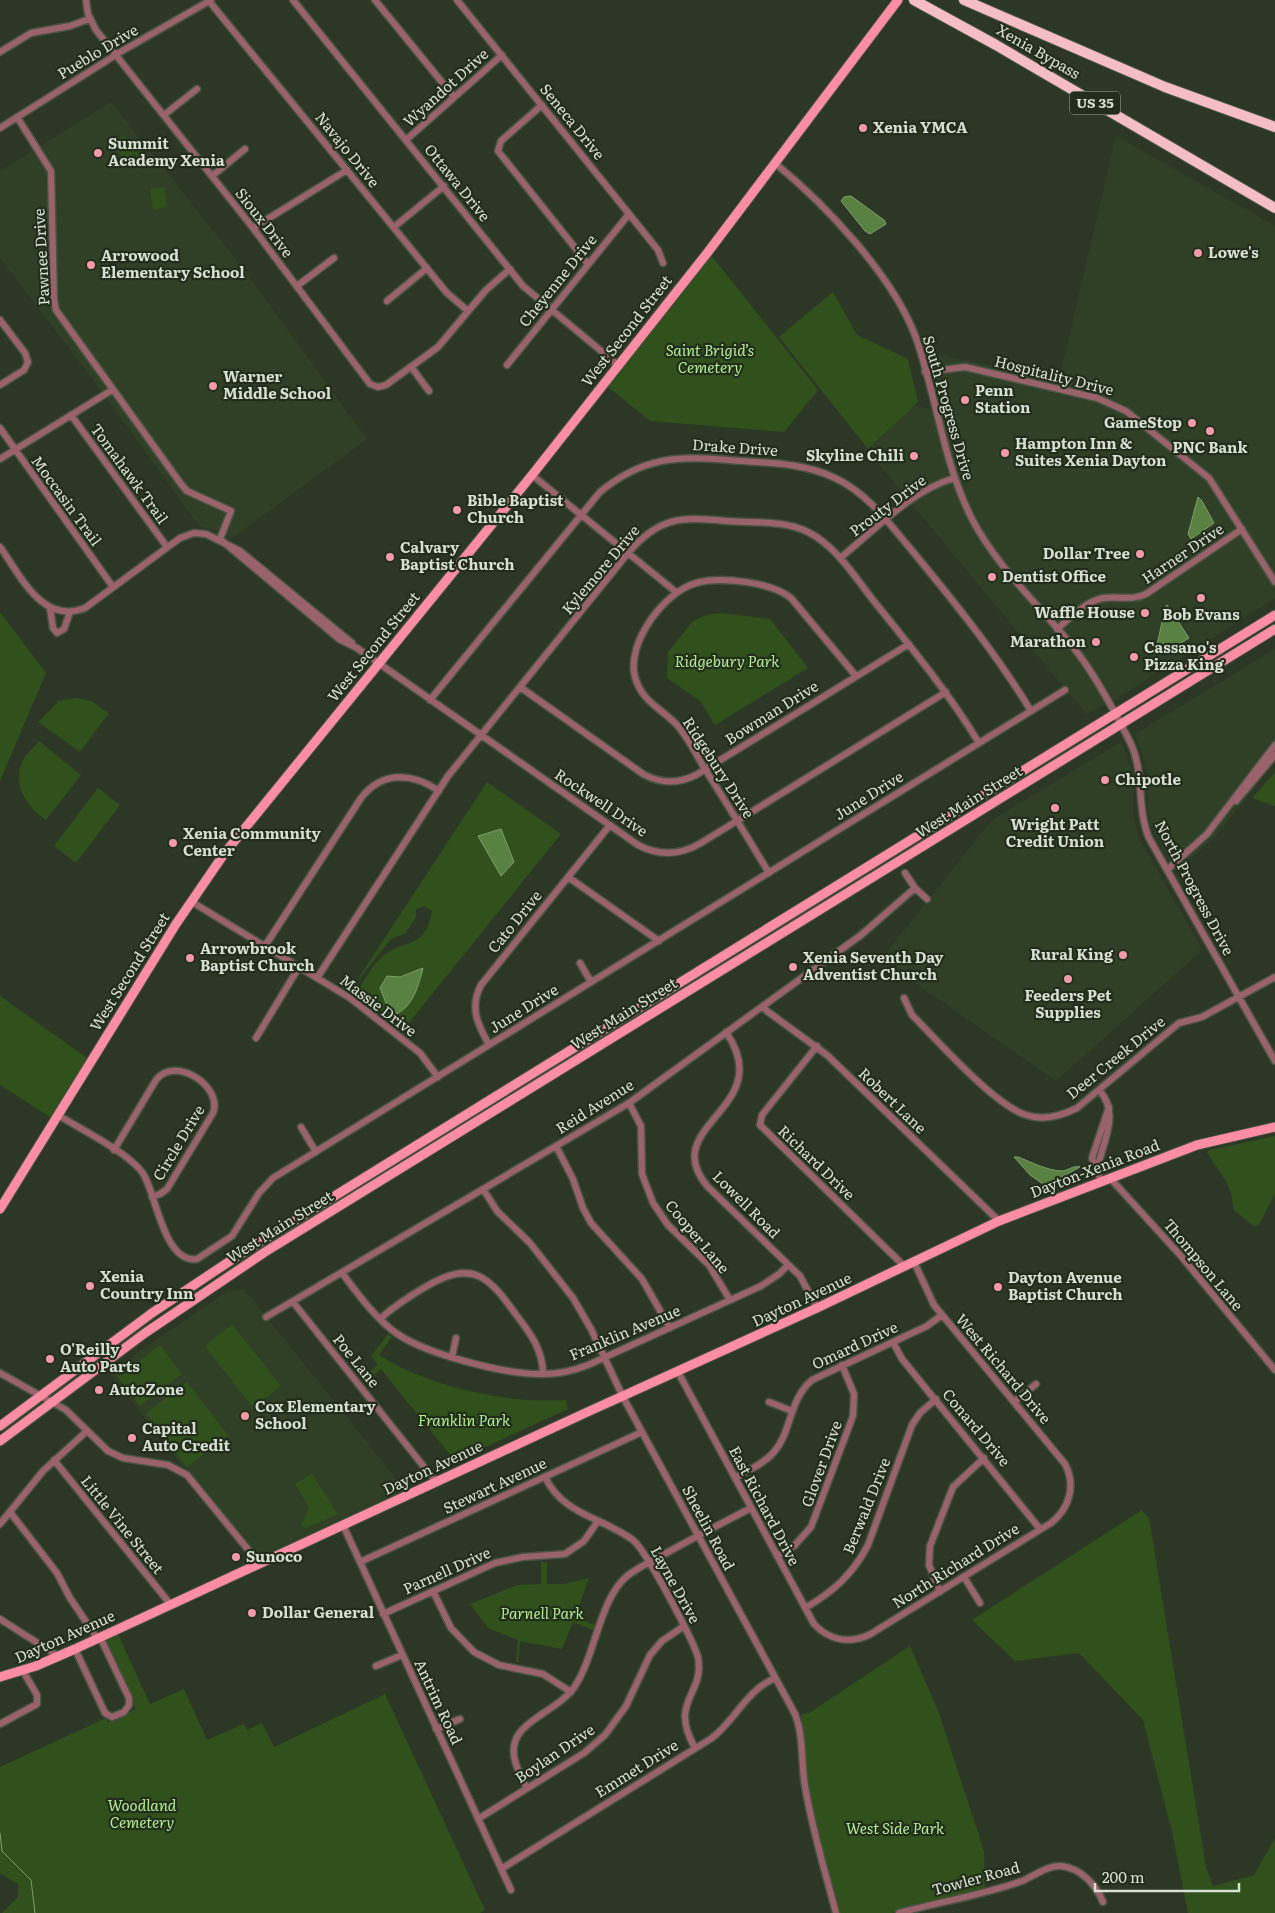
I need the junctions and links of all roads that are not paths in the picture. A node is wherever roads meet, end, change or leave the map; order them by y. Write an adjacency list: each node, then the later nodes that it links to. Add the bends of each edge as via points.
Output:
1 (86, 0): 9 (street, Sioux Drive)
2 (210, 0): 11 (street, Pueblo Drive); 24 (street, Navajo Drive)
3 (293, 0): 20 (street, Ottawa Drive)
4 (375, 0): 14 (street)
5 (457, 0): 12 (street, Seneca Drive)
6 (914, 0): 21 (highway, Xenia Bypass / US 35)
7 (964, 0): 18 (highway, Xenia Bypass / US 35, via 1165,87)
8 (895, 3): 23 (main road, West Second Street)
9 (89, 19): 10 (street, via 31,33); 11 (street, Sioux Drive)
10 (0, 52)
11 (116, 55): 16 (street, Sioux Drive); 17 (street, Pueblo Drive)
12 (502, 55): 14 (street, Wyandot Drive); 15 (street, Seneca Drive)
13 (197, 89): 16 (street)
14 (454, 97): 20 (street, Wyandot Drive)
15 (542, 104): 29 (street, Seneca Drive); 34 (street, via 501,141 498,151)
16 (164, 116): 25 (street, Sioux Drive)
17 (17, 117): 19 (street, Pueblo Drive); 47 (street, Pawnee Drive, via 51,171 56,310)
18 (1275, 127)
19 (0, 128)
20 (406, 140): 26 (street, Ottawa Drive)
21 (1172, 148): 27 (highway, Xenia Bypass / US 35); 28 (highway)
22 (245, 149): 25 (street)
23 (776, 164): 43 (main road, West Second Street); 45 (street, South Progress Drive, via 818,201 887,283 909,321)
24 (347, 170): 30 (street, Navajo Drive); 31 (street)
25 (212, 176): 31 (street, Sioux Drive)
26 (444, 186): 30 (street); 36 (street, Ottawa Drive)
27 (1275, 208)
28 (1275, 213)
29 (629, 214): 33 (street, Seneca Drive, via 658,250); 34 (street, Cheyenne Drive)
30 (394, 227): 35 (street, Navajo Drive)
31 (253, 228): 37 (street, Sioux Drive)
32 (334, 258): 37 (street)
33 (662, 263)
34 (588, 264): 39 (street, Cheyenne Drive)
35 (427, 268): 38 (street); 40 (street, Navajo Drive, via 447,294)
36 (510, 269): 39 (street, Ottawa Drive, via 527,290); 40 (street)
37 (297, 286): 44 (street, Sioux Drive, via 367,383 386,385)
38 (387, 301)
39 (551, 310): 42 (street, Cheyenne Drive); 43 (street, Ottawa Drive)
40 (468, 311): 44 (street, via 438,347)
41 (0, 320): 46 (street, via 28,362 24,370)
42 (506, 365)
43 (618, 365): 53 (main road, West Second Street)
44 (412, 368): 48 (street)
45 (925, 372): 54 (street, South Progress Drive); 57 (street, Hospitality Drive, via 965,367 1097,398 1118,406 1203,472)
46 (0, 384)
47 (112, 390): 49 (street); 58 (street, Pawnee Drive, via 187,491 231,512)
48 (429, 391)
49 (71, 415): 51 (street); 60 (street, Tomahawk Trail)
50 (0, 428): 51 (street, Moccasin Trail)
51 (14, 450): 52 (street); 64 (street, Moccasin Trail)
52 (0, 459)
53 (532, 475): 55 (street); 72 (main road, West Second Street)
54 (954, 478): 56 (street, Prouty Drive, via 924,491); 69 (street, South Progress Drive, via 988,545)
55 (581, 514): 56 (street, Drake Drive, via 600,492 626,474 658,461 692,457 812,468 855,489); 61 (street); 77 (street, Drake Drive)
56 (886, 520): 62 (street, Prouty Drive); 78 (street, Drake Drive, via 996,655)
57 (1242, 529): 63 (street, Hospitality Drive); 69 (street, Harner Drive, via 1146,594 1138,598 1096,600)
58 (220, 539): 60 (street, Rockwell Drive, via 194,533); 72 (street, Rockwell Drive, via 240,551)
59 (0, 547): 66 (street, via 39,601)
60 (167, 547): 64 (street)
61 (628, 553): 62 (street, Kylemore Drive, via 659,525 693,518 797,528 819,539); 65 (street); 74 (street, Kylemore Drive)
62 (840, 558): 71 (street, Kylemore Drive)
63 (1275, 582)
64 (113, 587): 67 (street, via 85,608)
65 (676, 592): 73 (street, Ridgebury Drive, via 696,583 711,581 763,584 777,589 795,602); 84 (street, Ridgebury Drive, via 640,636 634,655 634,673 644,697 680,729)
66 (50, 608): 67 (street); 67 (street, via 52,628 57,633 64,629)
67 (70, 612)
68 (1275, 615): 79 (main road, West Main Street)
69 (1057, 629): 79 (street, South Progress Drive, via 1082,659)
70 (1275, 629): 79 (main road, West Main Street)
71 (909, 644): 73 (street, Bowman Drive); 76 (street, Kylemore Drive)
72 (379, 664): 77 (street, Rockwell Drive); 95 (main road, West Second Street, via 224,854)
73 (856, 676): 84 (street, Bowman Drive)
74 (520, 688): 80 (street, Kylemore Drive); 84 (street, Bowman Drive, via 650,778 677,782)
75 (1065, 690): 78 (street, June Drive)
76 (946, 692): 81 (street, Kylemore Drive); 87 (street, Rockwell Drive)
77 (430, 700): 80 (street, Rockwell Drive)
78 (1031, 711): 81 (street, June Drive)
79 (1117, 719): 89 (street, North Progress Drive, via 1138,763 1144,826); 147 (main road, West Main Street, via 238,1255 152,1313); 150 (main road, West Main Street, via 265,1252 161,1321)
80 (481, 735): 85 (street, Kylemore Drive); 88 (street, Rockwell Drive)
81 (979, 743): 90 (street, June Drive)
82 (1275, 744): 86 (street)
83 (1275, 755): 86 (street)
84 (705, 769): 87 (street, Ridgebury Drive)
85 (439, 791): 97 (street, via 422,780 404,776 386,779 369,789); 101 (street, Kylemore Drive)
86 (1226, 811): 89 (street, via 1207,834)
87 (737, 821): 88 (street, Rockwell Drive, via 696,846 670,853 643,847); 90 (street, Ridgebury Drive)
88 (610, 825): 92 (street, Cato Drive)
89 (1167, 870): 103 (street, North Progress Drive)
90 (769, 873): 96 (street, June Drive)
91 (905, 873): 93 (street)
92 (568, 877): 96 (street); 108 (street, Cato Drive, via 477,992 475,1013)
93 (915, 888): 94 (street); 105 (street, Reid Avenue, via 862,935)
94 (927, 898)
95 (192, 902): 97 (street, Massie Drive); 114 (main road, West Second Street)
96 (659, 940): 102 (street, June Drive)
97 (265, 946): 99 (street, Massie Drive)
98 (580, 963): 102 (street)
99 (299, 967): 101 (street, Massie Drive); 107 (street)
100 (1275, 977): 103 (street, Deer Creek Drive)
101 (317, 978): 111 (street, Massie Drive, via 350,998 420,1054)
102 (591, 982): 108 (street, June Drive)
103 (1238, 996): 110 (street, North Progress Drive); 112 (street, Deer Creek Drive, via 1202,1017 1179,1023)
104 (904, 998): 112 (street, Deer Creek Drive, via 912,1014 998,1099 1014,1110 1044,1118 1063,1115)
105 (763, 1006): 106 (street, Reid Avenue); 109 (street, Robert Lane)
106 (726, 1032): 113 (street, Reid Avenue); 127 (street, Lowell Road, via 739,1054 740,1075 733,1094 699,1138 696,1152 698,1170 708,1188)
107 (256, 1038)
108 (489, 1045): 111 (street, June Drive)
109 (815, 1045): 124 (street, Robert Lane); 128 (street, Richard Drive, via 762,1115 760,1125)
110 (1275, 1060)
111 (438, 1077): 119 (street, June Drive)
112 (1100, 1090): 120 (street, via 1111,1117 1097,1169)
113 (629, 1103): 117 (street, Reid Avenue); 130 (street, Cooper Lane, via 641,1126 642,1174 653,1204 668,1225 709,1265)
114 (58, 1115): 118 (street, June Drive); 123 (main road, West Second Street)
115 (301, 1127): 119 (street)
116 (1275, 1128): 120 (main road, Dayton-Xenia Road, via 1207,1142)
117 (556, 1146): 121 (street, Reid Avenue); 136 (street, via 591,1223 642,1280)
118 (114, 1150): 122 (street, June Drive, via 140,1169); 122 (street, Circle Drive, via 164,1072 184,1072 210,1089 215,1101 213,1113 167,1189)
119 (316, 1152): 122 (street, June Drive, via 267,1183 232,1236 197,1259 184,1256 172,1243 160,1223)
120 (1106, 1180): 124 (main road, Dayton-Xenia Road); 142 (street, Thompson Lane, via 1181,1256)
121 (483, 1189): 129 (street, Reid Avenue); 140 (street, Sheelin Road, via 497,1211 530,1243 566,1288)
122 (152, 1197)
123 (0, 1209)
124 (998, 1222): 125 (main road, Dayton-Xenia Road)
125 (930, 1254): 126 (main road, Dayton Avenue)
126 (914, 1262): 128 (main road, Dayton Avenue); 133 (street, West Richard Drive, via 930,1298)
127 (788, 1265): 130 (street, Franklin Avenue, via 769,1282); 132 (street, Lowell Road, via 806,1285)
128 (905, 1267): 132 (main road, Dayton Avenue)
129 (342, 1273): 131 (street, Reid Avenue); 135 (street, Franklin Avenue)
130 (730, 1300): 136 (street, Franklin Avenue)
131 (293, 1302): 134 (street, Reid Avenue); 162 (street, Poe Lane)
132 (817, 1308): 143 (main road, Dayton Avenue)
133 (942, 1314): 138 (street, Omard Drive, via 927,1326); 152 (street, West Richard Drive)
134 (266, 1317)
135 (380, 1319): 139 (street, Franklin Avenue, via 414,1344); 145 (street, via 444,1276 461,1272 476,1275 494,1287 521,1321 542,1356)
136 (670, 1328): 140 (street, Franklin Avenue)
137 (456, 1338): 139 (street)
138 (893, 1342): 141 (street, Omard Drive); 149 (street, Conard Drive, via 902,1359)
139 (452, 1357): 145 (street, Franklin Avenue, via 516,1372)
140 (604, 1358): 145 (street, Franklin Avenue, via 573,1370); 148 (street, Sheelin Road)
141 (842, 1365): 153 (street, Omard Drive, via 807,1384 798,1394); 171 (street, Glover Drive, via 854,1394 853,1416 811,1526 794,1546)
142 (1275, 1370)
143 (678, 1372): 148 (main road, Dayton Avenue); 161 (street, East Richard Drive)
144 (0, 1373): 147 (street)
145 (543, 1374)
146 (1036, 1384): 152 (street)
147 (41, 1397): 150 (street); 154 (main road, West Main Street)
148 (623, 1397): 156 (street, Sheelin Road); 162 (main road, Dayton Avenue)
149 (936, 1400): 158 (street, Conard Drive); 180 (street, Berwald Drive, via 920,1413 912,1425 868,1545 858,1562 834,1590)
150 (50, 1402): 155 (street, via 71,1414); 157 (main road, West Main Street)
151 (769, 1402): 153 (street)
152 (1014, 1402): 163 (street, West Richard Drive, via 1065,1464 1070,1476)
153 (792, 1410): 161 (street, Omard Drive, via 773,1454)
154 (0, 1426)
155 (87, 1431): 159 (street); 174 (street, via 99,1445 115,1455 168,1465 187,1475)
156 (642, 1432): 160 (street, Stewart Avenue); 170 (street, Sheelin Road)
157 (0, 1441)
158 (984, 1458): 169 (street, Conard Drive); 177 (street, via 953,1487 930,1546 929,1565)
159 (54, 1460): 165 (street); 179 (street, Little Vine Street)
160 (544, 1476): 166 (street, Layne Drive, via 560,1500); 172 (street, Stewart Avenue)
161 (735, 1478): 164 (street, East Richard Drive)
162 (436, 1482): 168 (main road, Dayton Avenue)
163 (1070, 1492): 169 (street, North Richard Drive, via 1061,1513)
164 (751, 1508): 170 (street); 171 (street, East Richard Drive)
165 (10, 1512): 167 (street); 184 (street, via 57,1572 70,1598)
166 (598, 1521): 173 (street, Layne Drive, via 634,1541); 176 (street, Parnell Drive, via 584,1541 565,1554 502,1560)
167 (0, 1524)
168 (343, 1525): 172 (street, Antrim Road); 174 (main road, Dayton Avenue)
169 (1040, 1529): 175 (street, North Richard Drive)
170 (698, 1536): 173 (street); 192 (street, Sheelin Road)
171 (777, 1556): 180 (street, East Richard Drive)
172 (360, 1562): 181 (street, Antrim Road)
173 (649, 1562): 183 (street, Layne Drive); 193 (street, via 628,1576 614,1592 583,1673)
174 (259, 1563): 179 (main road, Dayton Avenue)
175 (964, 1577): 177 (street, North Richard Drive); 178 (street)
176 (433, 1591): 181 (street, Parnell Drive); 193 (street, via 452,1628 474,1652 499,1665 543,1674)
177 (940, 1592): 185 (street, North Richard Drive, via 869,1636)
178 (980, 1603)
179 (171, 1605): 184 (main road, Dayton Avenue)
180 (805, 1608): 185 (street, East Richard Drive, via 819,1629)
181 (383, 1614): 187 (street, Antrim Road)
182 (0, 1619): 188 (street)
183 (684, 1626): 197 (street, Layne Drive, via 699,1662 684,1718 686,1731); 198 (street, Boylan Drive, via 650,1655 626,1706 605,1735 584,1753)
184 (99, 1638): 186 (main road, Dayton Avenue); 186 (street, via 128,1698 129,1705 121,1714 112,1717 105,1713)
185 (839, 1639)
186 (74, 1649): 188 (main road, Dayton Avenue)
187 (402, 1655): 189 (street); 196 (street, Antrim Road)
188 (58, 1656): 190 (main road, Dayton Avenue)
189 (376, 1666)
190 (23, 1671): 191 (main road, Dayton Avenue); 195 (street, via 38,1698 37,1704)
191 (0, 1677)
192 (774, 1678): 197 (street, Emmet Drive, via 755,1689 724,1728); 203 (street, Sheelin Road, via 799,1727 809,1812)
193 (571, 1692): 198 (street, via 559,1704 525,1726 516,1738 514,1758)
194 (460, 1719): 196 (street)
195 (0, 1724)
196 (436, 1728): 199 (street, Antrim Road)
197 (695, 1748): 200 (street, Emmet Drive)
198 (527, 1788): 199 (street, Boylan Drive)
199 (478, 1818): 200 (street, Antrim Road)
200 (501, 1868): 201 (street, Antrim Road)
201 (511, 1890)
202 (1103, 1902): 204 (street, Towler Road, via 1097,1888 1082,1875 1069,1867 1058,1866 1020,1881)
203 (836, 1913)
204 (899, 1913)

